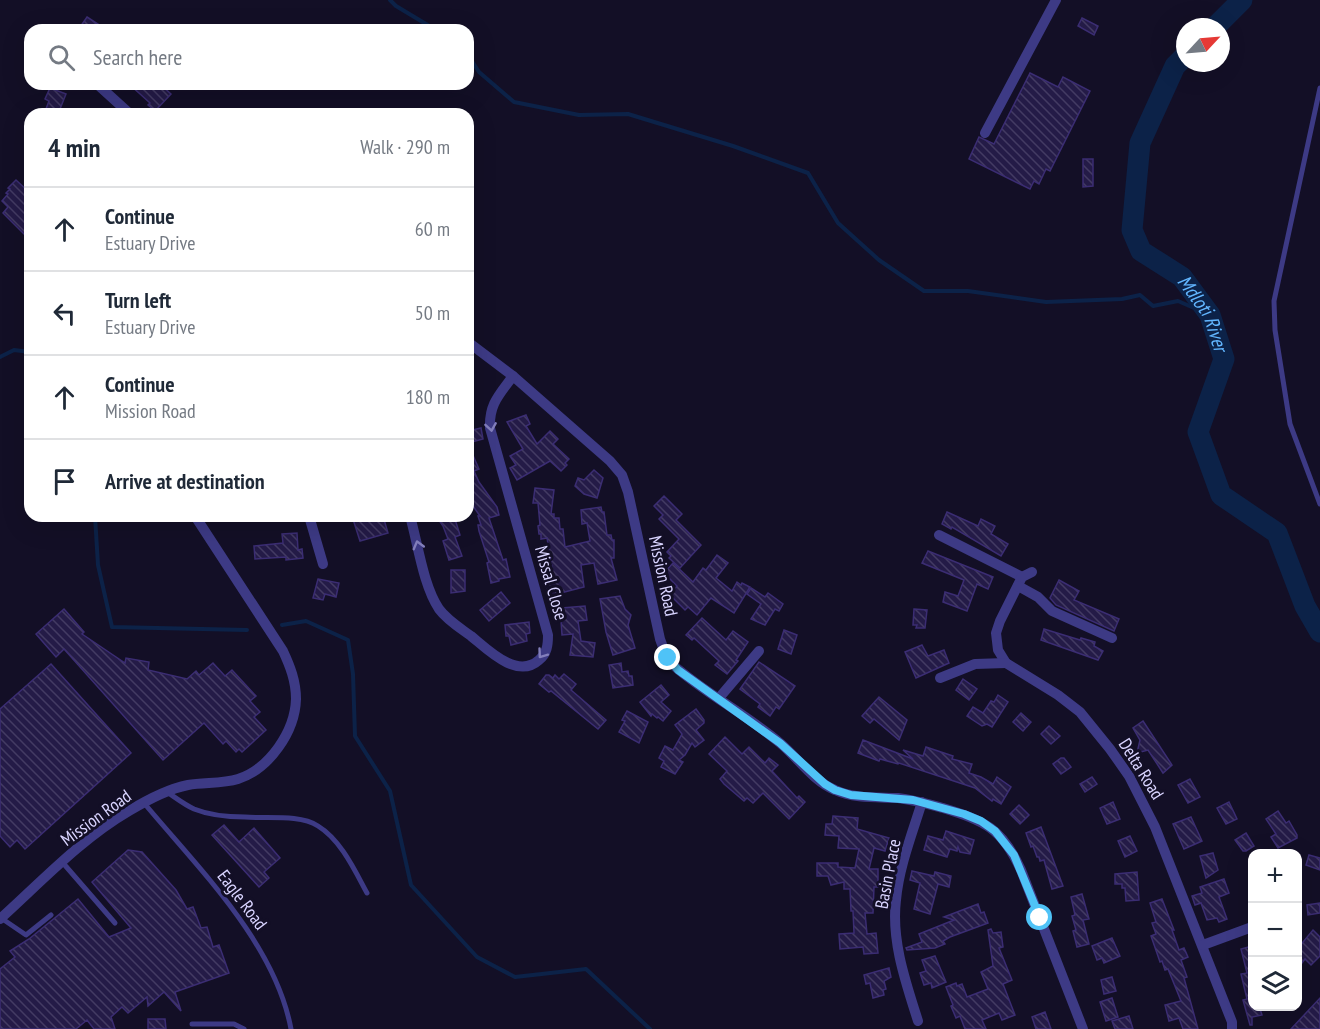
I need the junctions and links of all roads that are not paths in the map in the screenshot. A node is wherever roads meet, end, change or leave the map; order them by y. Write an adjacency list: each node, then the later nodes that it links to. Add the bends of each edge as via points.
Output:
1 (1056, 0): 5 (street)
2 (1320, 88): 8 (lane, via 1274,301 1290,424)
3 (104, 90): 4 (street)
4 (123, 108)
5 (985, 133)
6 (474, 347): 7 (street, Mission Road)
7 (513, 376): 11 (street, Missal Close, one-way to 11, via 491,409 490,429 548,635 547,649 539,661 522,667 512,665 441,612 430,590); 19 (street, Mission Road, via 622,475 664,650 678,670)
8 (1320, 504)
9 (199, 522): 20 (street, Mission Road, via 283,651 293,673 296,698 293,721 284,739 252,773 237,780 188,785)
10 (311, 522): 13 (street)
11 (412, 522)
12 (939, 535): 14 (street)
13 (324, 564)
14 (1024, 578): 15 (street, via 1053,610); 17 (street, via 996,633 998,650)
15 (1112, 638)
16 (759, 651): 19 (street)
17 (1006, 663): 18 (street, via 975,664); 29 (street, Delta Road, via 1080,712 1110,749 1144,802)
18 (940, 678)
19 (719, 698): 21 (street, Mission Road, via 835,790)
20 (166, 792): 22 (street, Mission Road); 24 (lane, via 206,812 312,823 331,837)
21 (921, 802): 30 (street, Basin Place, via 900,877 895,915 898,948); 34 (street, Mission Road, via 981,821 1006,843)
22 (144, 803): 23 (street, Mission Road, via 105,827); 33 (lane, Eagle Road, via 250,934 279,989)
23 (63, 863): 26 (street, Mission Road); 27 (lane)
24 (367, 893)
25 (51, 915): 26 (lane, via 26,935)
26 (0, 918)
27 (115, 923)
28 (1248, 928): 29 (street)
29 (1203, 945): 35 (street, Delta Road)
30 (918, 1022)
31 (192, 1024): 32 (lane, via 234,1024)
32 (244, 1029)
33 (291, 1029)
34 (1083, 1029)
35 (1232, 1029)

